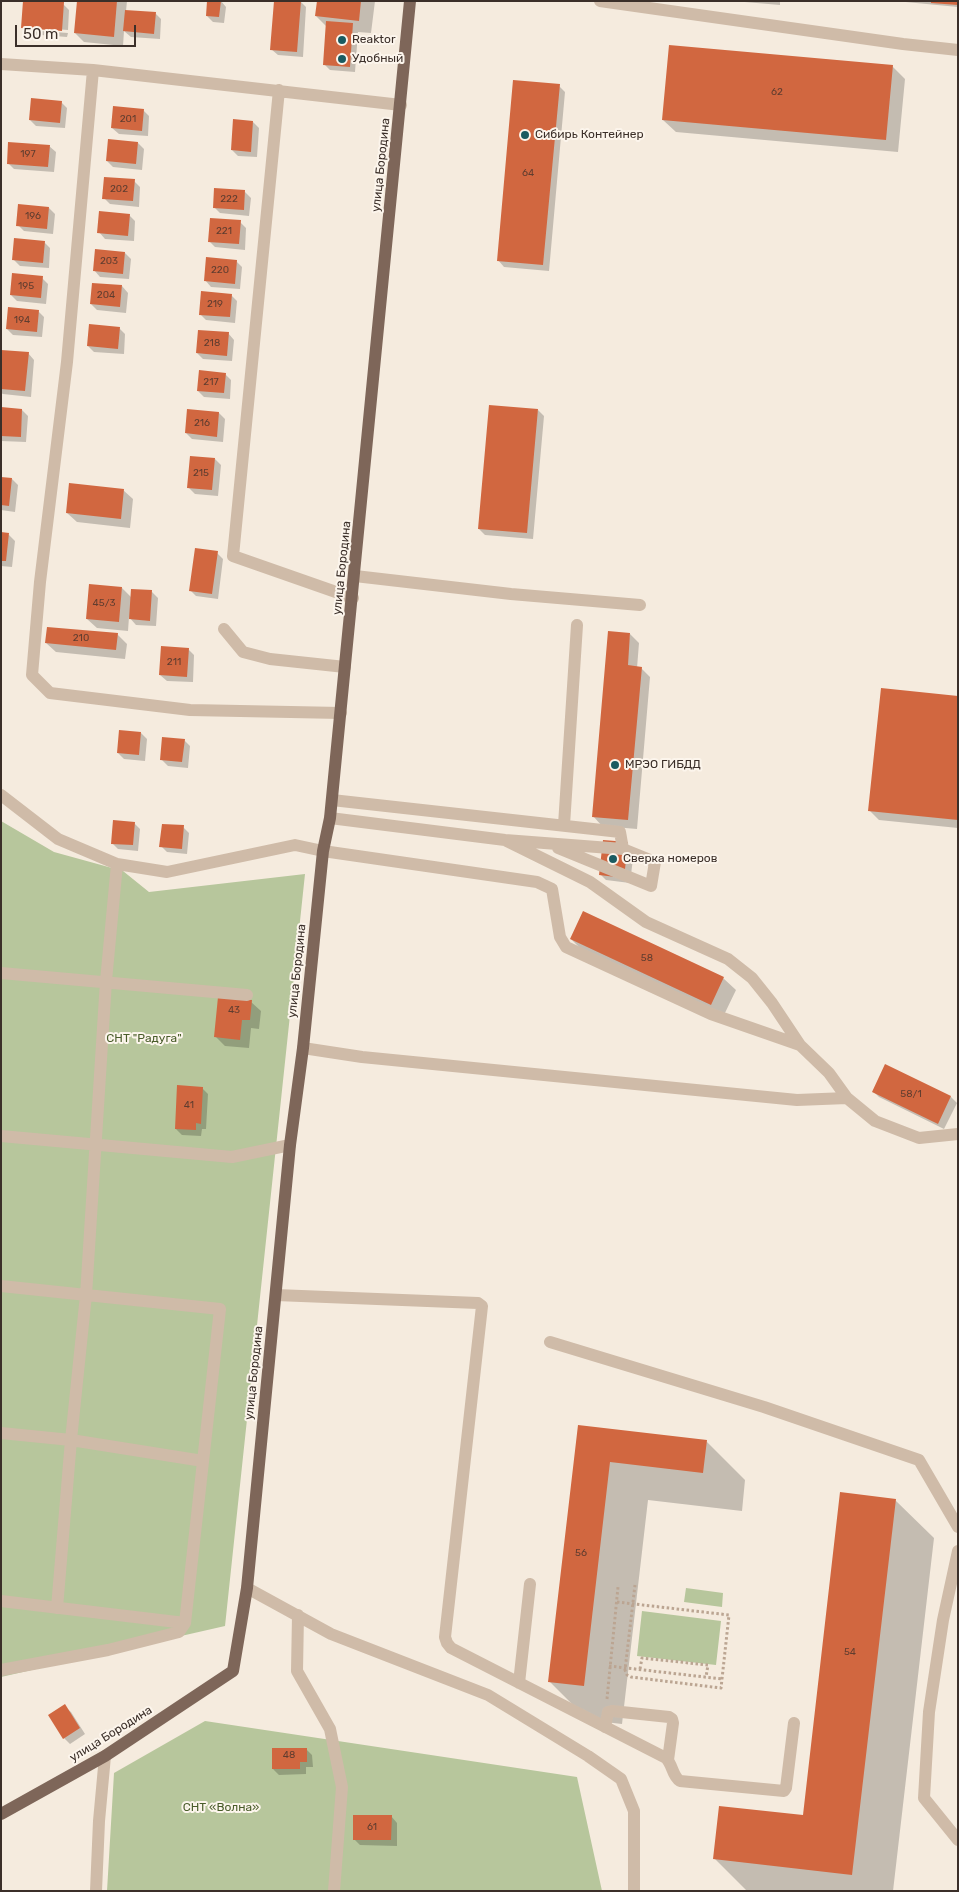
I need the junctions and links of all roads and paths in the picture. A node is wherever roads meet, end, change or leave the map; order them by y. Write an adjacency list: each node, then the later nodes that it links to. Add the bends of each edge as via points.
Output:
1 (410, 1): 7 (main road, улица Бородина)
2 (600, 1): 3 (street)
3 (958, 50)
4 (1, 64): 5 (street)
5 (93, 70): 6 (street); 14 (street, via 67,362 32,674 50,693 190,710)
6 (279, 90): 7 (street); 9 (street, via 233,556)
7 (401, 105): 8 (main road, улица Бородина)
8 (355, 576): 9 (main road, улица Бородина); 10 (street)
9 (352, 598): 13 (main road, улица Бородина)
10 (640, 606)
11 (578, 625): 18 (street)
12 (224, 629): 13 (street, via 243,652 270,659)
13 (345, 667): 14 (main road, улица Бородина)
14 (341, 713): 15 (main road, улица Бородина)
15 (332, 800): 17 (main road, улица Бородина); 18 (street)
16 (4, 801): 23 (street, via 58,839)
17 (330, 818): 19 (street); 22 (main road, улица Бородина)
18 (564, 825): 21 (street, via 620,832)
19 (505, 840): 20 (street); 27 (street, via 590,882 646,922 728,959 752,978)
20 (549, 844): 21 (street); 21 (street, via 651,886 655,862)
21 (623, 849)
22 (324, 851): 23 (street, via 295,845 167,872); 27 (street, via 537,882 552,889 560,937 566,947 711,1014); 28 (main road, улица Бородина)
23 (117, 864): 25 (street)
24 (1, 973): 25 (street)
25 (106, 981): 26 (street); 32 (street)
26 (247, 995)
27 (800, 1045): 29 (street, via 829,1073)
28 (303, 1048): 29 (street, via 362,1057 787,1099); 33 (main road, улица Бородина)
29 (847, 1098): 30 (street, via 875,1121 919,1138)
30 (958, 1134)
31 (1, 1136): 32 (street)
32 (96, 1145): 33 (street, via 232,1157); 35 (street)
33 (290, 1145): 36 (main road, улица Бородина)
34 (1, 1286): 35 (street)
35 (86, 1295): 39 (street); 40 (street, via 220,1309)
36 (276, 1295): 46 (main road, улица Бородина); 59 (street, via 478,1303 482,1306 445,1637 451,1648)
37 (550, 1342): 41 (street, via 764,1407 918,1460)
38 (1, 1433): 39 (street)
39 (71, 1440): 40 (street); 50 (street)
40 (204, 1461): 52 (street)
41 (958, 1527)
42 (958, 1551): 66 (street, via 943,1620 929,1712 924,1798)
43 (530, 1584): 59 (street)
44 (635, 1586): 49 (path)
45 (618, 1587): 48 (path)
46 (247, 1588): 51 (street); 63 (main road, улица Бородина, via 233,1671)
47 (1, 1601): 50 (street)
48 (617, 1602): 49 (path); 53 (path)
49 (633, 1604): 54 (path); 58 (path, via 729,1615)
50 (57, 1608): 52 (street)
51 (298, 1616): 68 (street, via 297,1671 330,1729 342,1787); 69 (street, via 331,1634 488,1695 622,1779 634,1811)
52 (185, 1623): 56 (street, via 179,1632 108,1650)
53 (609, 1666): 54 (path); 60 (path)
54 (625, 1668): 55 (path); 58 (path, via 631,1677 721,1688)
55 (640, 1669): 57 (path); 57 (path, via 642,1658 708,1665)
56 (1, 1670)
57 (706, 1677): 58 (path)
58 (722, 1679)
59 (519, 1683): 62 (street)
60 (608, 1712): 62 (street); 64 (street, via 672,1719)
61 (794, 1723): 64 (street, via 784,1792 680,1781)
62 (605, 1727): 64 (street)
63 (105, 1756): 65 (main road, улица Бородина); 67 (street)
64 (668, 1760)
65 (1, 1814)
66 (958, 1840)
67 (96, 1891)
68 (334, 1891)
69 (634, 1891)

